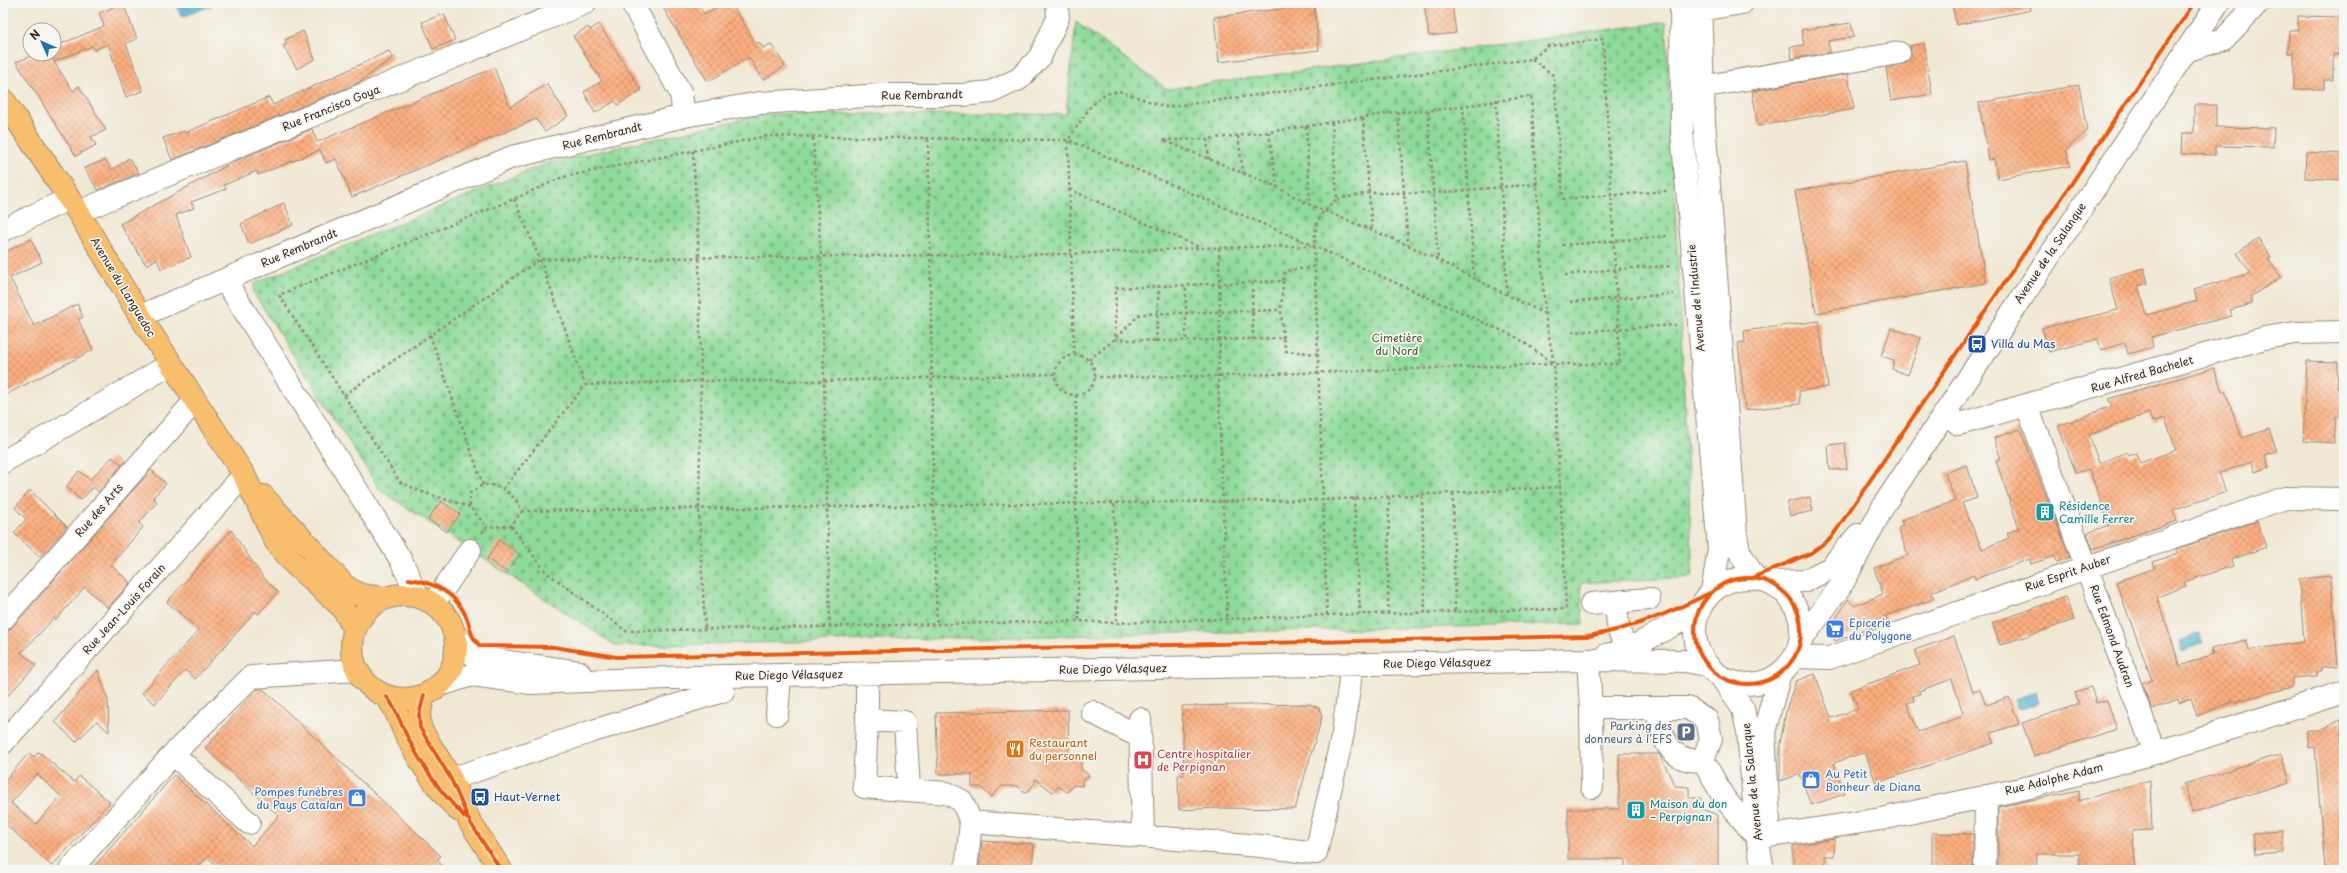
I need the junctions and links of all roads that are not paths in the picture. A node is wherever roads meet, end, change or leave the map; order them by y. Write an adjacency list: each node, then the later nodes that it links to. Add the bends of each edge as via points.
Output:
1 (585, 3): 14 (street, Rue Francisco Goya)
2 (632, 3): 13 (street, via 681,94)
3 (1742, 3): 6 (street, via 1712,8)
4 (2218, 3): 8 (street, Avenue de la Salanque)
5 (2258, 3): 8 (street, via 2224,39)
6 (1690, 6): 10 (street, Avenue de l'Industrie); 11 (street, Avenue de l'Industrie)
7 (1057, 11): 13 (street, Rue Rembrandt, via 1040,57 1019,79 991,92 962,95 881,95 760,103)
8 (2185, 51): 24 (street, Avenue de la Salanque)
9 (1899, 53): 10 (street)
10 (1703, 88): 11 (street); 15 (street, Avenue de l'Industrie)
11 (1681, 90): 16 (street, Avenue de l'Industrie)
12 (3, 99): 14 (main road, Avenue du Languedoc)
13 (684, 116): 18 (street, Rue Rembrandt, via 512,157)
14 (73, 205): 17 (street, Rue Francisco Goya); 19 (main road, Avenue du Languedoc)
15 (1710, 208): 16 (street); 31 (street, Avenue de l'Industrie, via 1736,534 1739,551)
16 (1688, 209): 32 (street, Avenue de l'Industrie, via 1719,549)
17 (3, 230)
18 (225, 280): 19 (street, Rue Rembrandt); 34 (street)
19 (140, 316): 21 (main road, Avenue du Languedoc)
20 (2344, 332): 23 (street, Rue Alfred Bachelet, via 2295,333 2265,338)
21 (171, 364): 22 (main road, Avenue du Languedoc); 25 (street)
22 (195, 401): 26 (main road, Avenue du Languedoc); 39 (street, Rue des Arts)
23 (2027, 406): 24 (street, Rue Alfred Bachelet, via 1959,424); 30 (street, Rue Edmond Audran)
24 (1945, 413): 28 (street, Avenue de la Salanque)
25 (3, 462)
26 (244, 475): 33 (main road, Avenue du Languedoc, via 345,586 360,595); 40 (main road, Avenue du Languedoc, via 276,542 294,564 343,608); 61 (street, Rue Jean-Louis Forain)
27 (2344, 500): 30 (street, Rue Esprit Auber, via 2285,498)
28 (1885, 503): 31 (street, Avenue de la Salanque, via 1830,568 1805,581); 42 (street, Avenue de la Salanque, via 1844,581)
29 (470, 550): 34 (street)
30 (2086, 566): 42 (street, Rue Esprit Auber, via 1829,658); 62 (street, Rue Edmond Audran)
31 (1762, 580): 32 (street, via 1738,578 1724,583); 42 (street, via 1786,592 1796,607 1801,624)
32 (1712, 592): 38 (street)
33 (383, 598): 34 (main road, via 401,594); 40 (main road, via 361,617)
34 (426, 599): 41 (main road, via 448,618)
35 (1649, 599): 36 (street)
36 (1615, 602): 37 (street); 43 (street, via 1619,631)
37 (1591, 604)
38 (1699, 611): 43 (street, Rue Diego Vélasquez); 47 (street, via 1695,625 1696,639 1700,653)
39 (3, 620)
40 (354, 630): 46 (main road, via 351,644)
41 (456, 637): 52 (street, Rue Diego Vélasquez, via 475,657); 53 (main road, via 456,655 450,671)
42 (1797, 649): 49 (street)
43 (1627, 650): 44 (street, Rue Diego Vélasquez)
44 (1588, 660): 45 (street, Rue Diego Vélasquez); 47 (street, Rue Diego Vélasquez, via 1685,661); 56 (street)
45 (1352, 665): 48 (street, Rue Diego Vélasquez); 72 (street, via 1343,733 1316,853)
46 (357, 670): 55 (main road, via 364,681); 63 (street, via 251,677)
47 (1714, 671): 49 (street, via 1736,682 1751,684 1766,681); 73 (street, Avenue de la Salanque, via 1743,709)
48 (867, 674): 51 (street, Rue Diego Vélasquez); 60 (street)
49 (1780, 674): 73 (street, Avenue de la Salanque, via 1764,732)
50 (724, 676): 51 (street, Rue Diego Vélasquez); 52 (street, Rue Diego Vélasquez); 65 (street, via 723,691)
51 (780, 676): 59 (street)
52 (639, 680): 53 (street, Rue Diego Vélasquez, via 531,683 472,675)
53 (432, 690): 55 (main road, via 412,699); 65 (main road, via 419,715 420,728)
54 (2344, 692): 62 (street, Rue Adolphe Adam)
55 (387, 696): 69 (main road, via 396,708 405,732 428,773 444,797)
56 (1591, 708): 57 (street); 66 (street)
57 (1658, 708): 64 (street, via 1660,730 1673,753 1689,761); 64 (street, via 1688,708 1707,720 1711,739)
58 (1092, 712): 72 (street, via 1140,728)
59 (777, 714)
60 (867, 720): 67 (street, via 905,722); 67 (street, via 864,787)
61 (3, 743)
62 (2155, 753): 68 (street, Rue Adolphe Adam, via 2030,787)
63 (172, 754): 71 (street); 74 (street)
64 (1703, 760): 73 (street, via 1724,798)
65 (451, 779): 69 (main road)
66 (1592, 786)
67 (909, 789): 70 (street, via 947,793 962,801)
68 (1986, 796): 73 (street, Rue Adolphe Adam, via 1881,819); 79 (street)
69 (470, 822): 75 (main road)
70 (971, 822): 72 (street); 76 (street)
71 (249, 823)
72 (1143, 836)
73 (1763, 836): 77 (street, Avenue de la Salanque); 78 (street, Avenue de la Salanque)
74 (70, 870)
75 (501, 870)
76 (966, 870)
77 (1763, 870)
78 (1772, 870)
79 (1985, 870)

